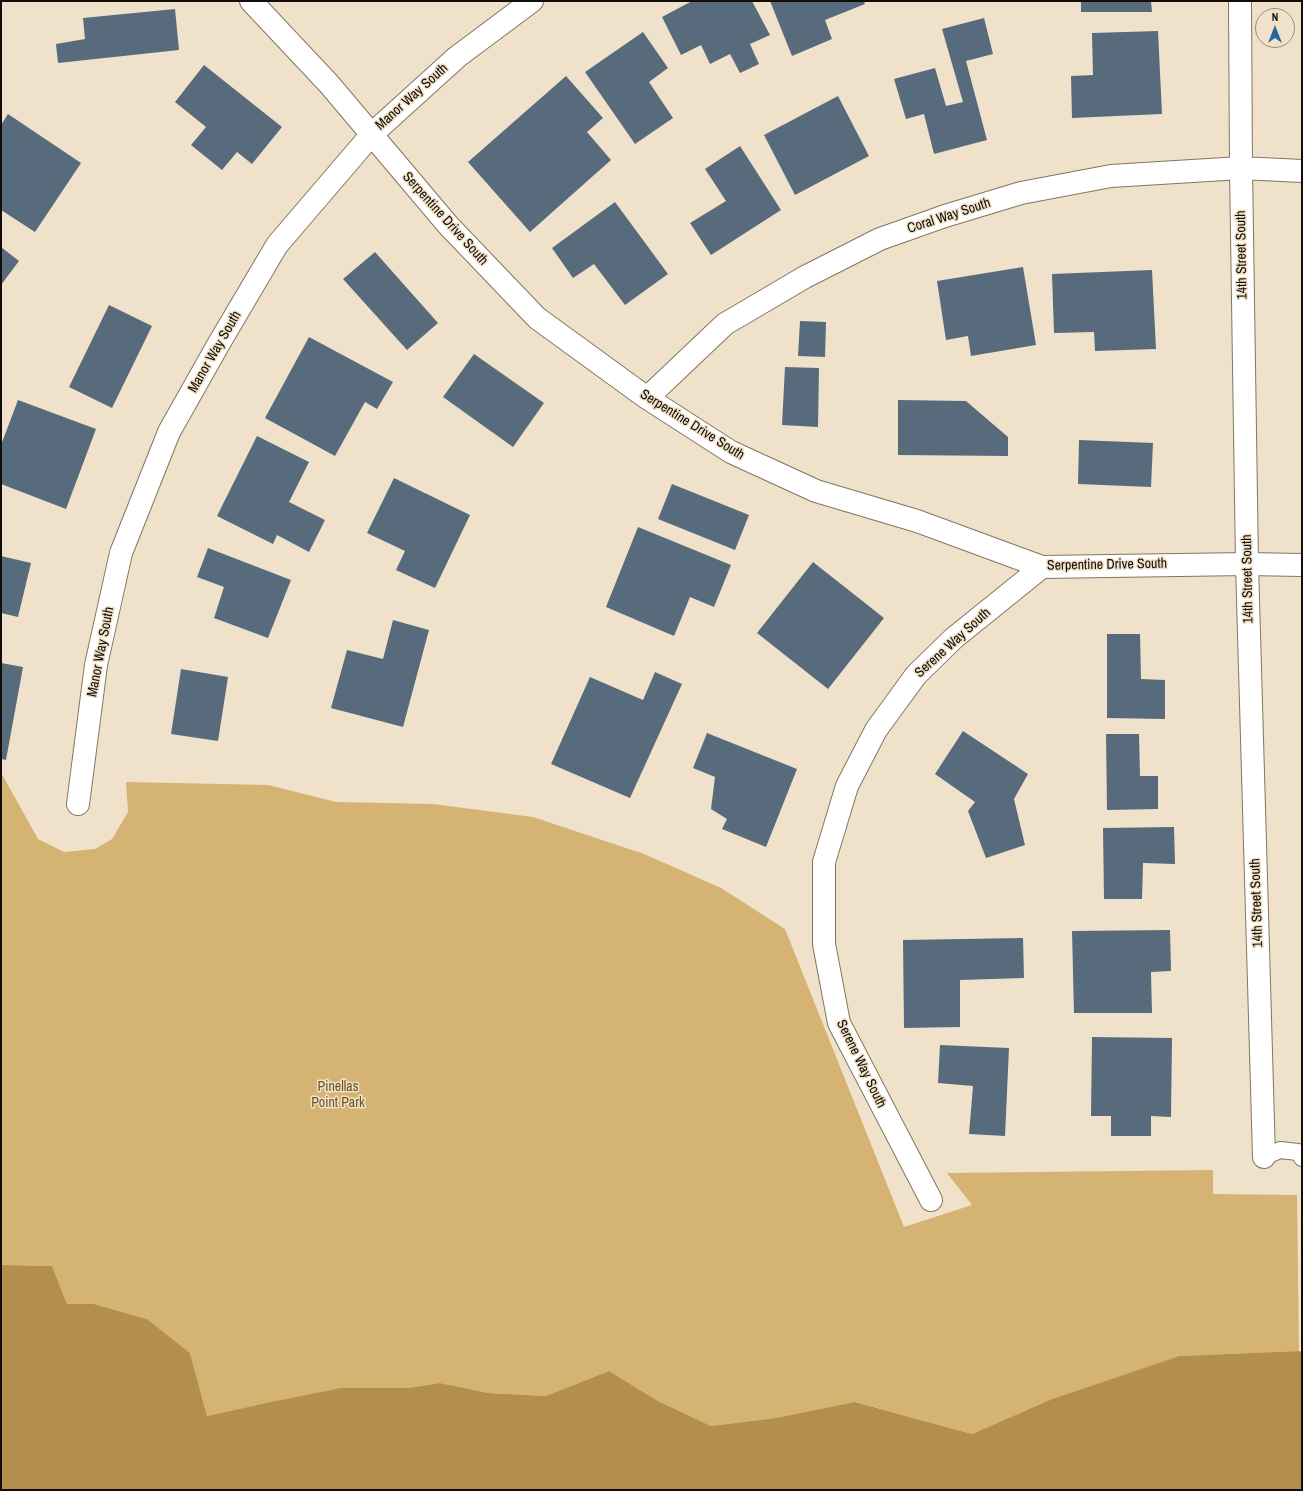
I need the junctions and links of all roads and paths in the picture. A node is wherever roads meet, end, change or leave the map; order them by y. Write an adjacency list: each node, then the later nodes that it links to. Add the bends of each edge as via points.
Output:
1 (251, 1): 4 (street, Serpentine Drive South)
2 (532, 1): 4 (street, Manor Way South, via 457,57)
3 (1240, 1): 5 (street, 14th Street South)
4 (372, 134): 7 (street, Serpentine Drive South, via 448,225 537,318); 11 (street, Manor Way South, via 277,245 169,432 122,553 96,665)
5 (1241, 168): 6 (street, Coral Way South); 7 (street, Coral Way South, via 1111,176 1021,193 880,239 805,277 725,324); 8 (street, 14th Street South)
6 (1302, 171)
7 (647, 398): 10 (street, Serpentine Drive South, via 731,452 816,491 917,521)
8 (1247, 564): 9 (street, Serpentine Drive South); 10 (street, Serpentine Drive South); 12 (street, 14th Street South)
9 (1302, 565)
10 (1042, 567): 14 (street, Serene Way South, via 954,638 916,675 876,730 847,786 824,862 824,944 839,1022)
11 (78, 804)
12 (1264, 1157): 13 (lane, via 1280,1150 1298,1152)
13 (1302, 1158)
14 (931, 1200)

